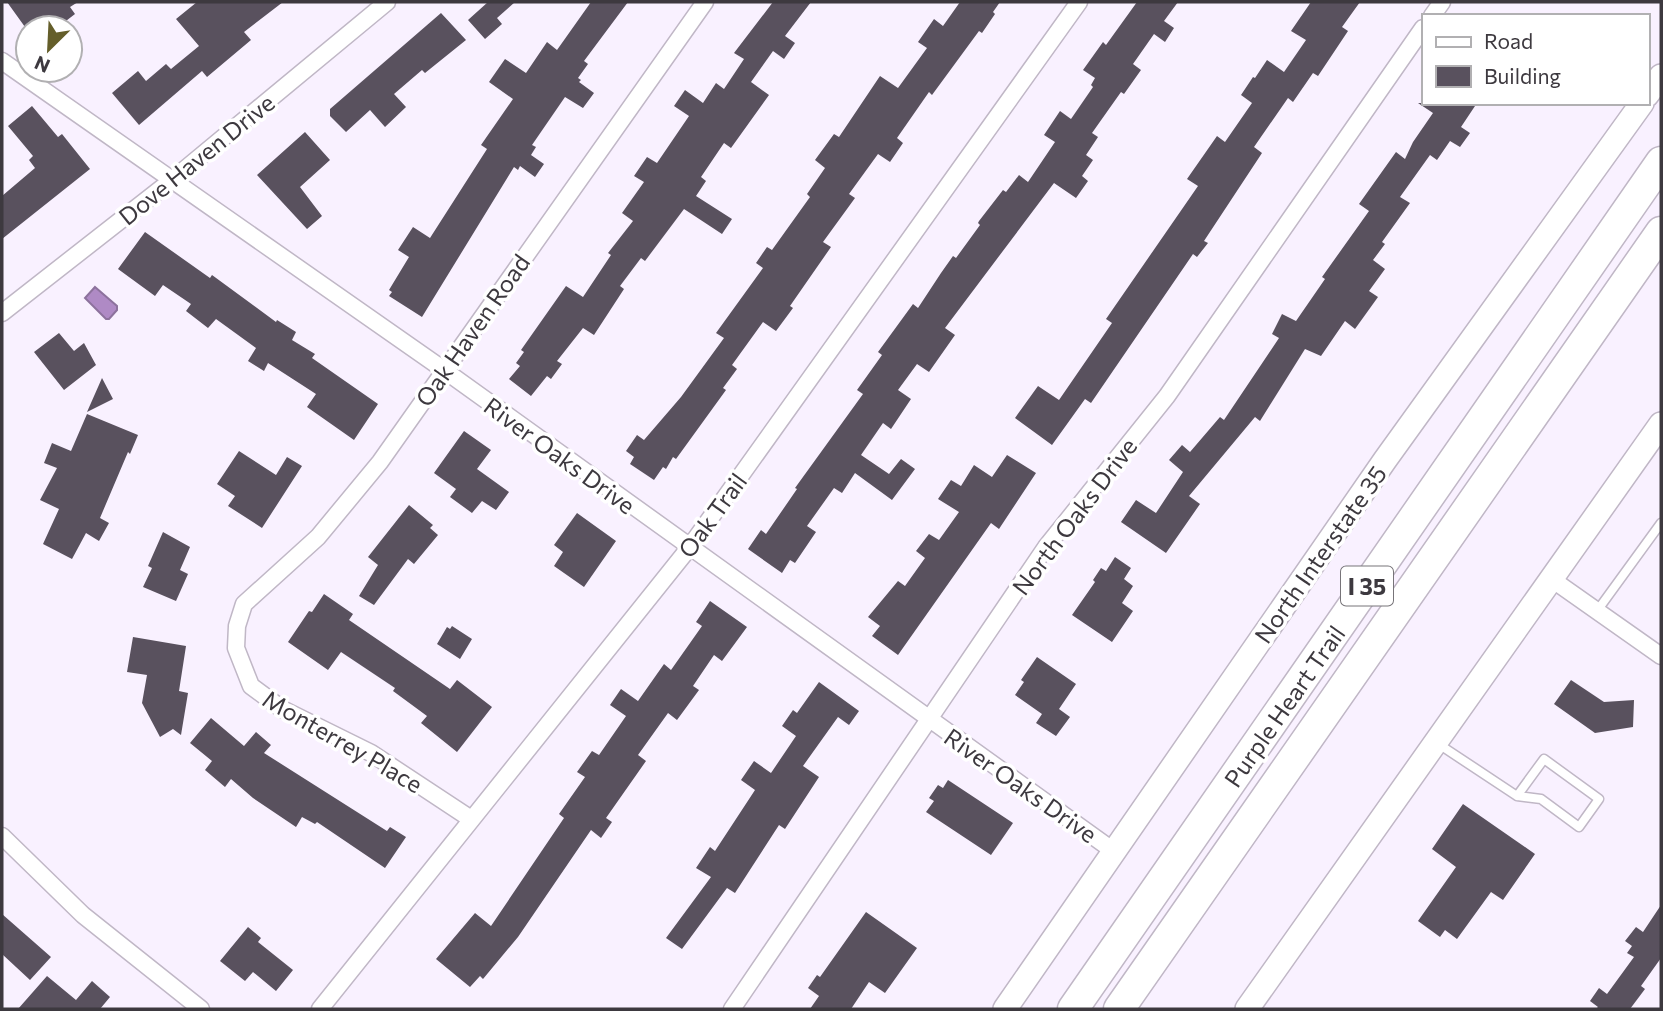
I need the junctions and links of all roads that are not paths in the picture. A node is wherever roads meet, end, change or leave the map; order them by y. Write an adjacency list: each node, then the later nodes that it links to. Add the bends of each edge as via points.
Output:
1 (387, 2): 10 (street, Dove Haven Drive)
2 (705, 2): 13 (street, Oak Haven Road)
3 (1079, 2): 16 (street, Oak Trail)
4 (1422, 29): 21 (street, North Oaks Drive, via 1167,396 1046,547)
5 (2, 61): 10 (street, River Oaks Drive)
6 (1661, 76): 7 (main road)
7 (1649, 92)
8 (1641, 105): 26 (main road, North Interstate 35, via 1385,460)
9 (1661, 162): 31 (highway, Purple Heart Trail / I 35)
10 (172, 180): 12 (street, Dove Haven Drive); 13 (street, River Oaks Drive)
11 (1661, 232): 32 (highway, Purple Heart Trail / I 35)
12 (2, 313)
13 (444, 370): 16 (street, River Oaks Drive); 19 (street, Oak Haven Road, via 380,462 318,537 244,604)
14 (1661, 424): 17 (main road)
15 (1661, 523): 18 (lane)
16 (689, 548): 21 (street, River Oaks Drive); 24 (street, Oak Trail)
17 (1553, 580): 18 (street); 22 (main road)
18 (1597, 611): 20 (street)
19 (236, 648): 24 (street, Monterrey Place, via 251,687 282,709 370,753)
20 (1661, 656)
21 (929, 720): 26 (street, River Oaks Drive); 29 (street, North Oaks Drive)
22 (1437, 743): 23 (lane); 33 (main road)
23 (1517, 796): 23 (lane, via 1541,799 1580,827 1599,799 1544,759)
24 (471, 819): 28 (street, Oak Trail)
25 (2, 836): 27 (street, via 83,915)
26 (1115, 852): 30 (main road, North Interstate 35)
27 (201, 1009)
28 (320, 1009)
29 (732, 1009)
30 (1005, 1009)
31 (1073, 1009)
32 (1119, 1009)
33 (1247, 1009)

